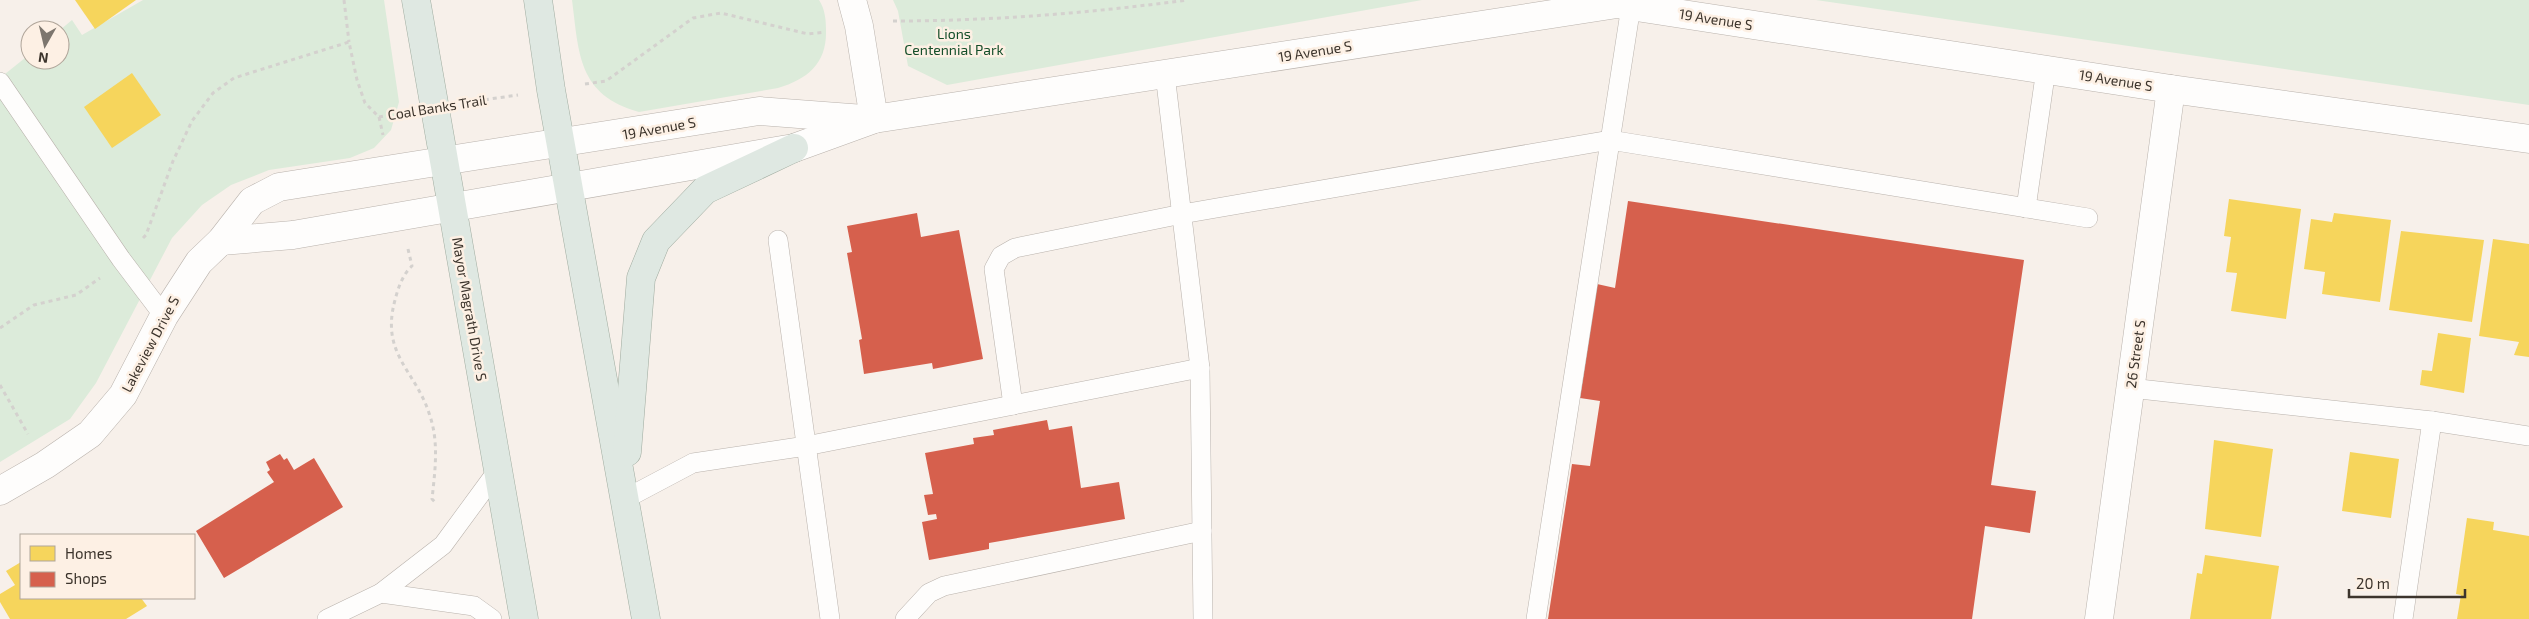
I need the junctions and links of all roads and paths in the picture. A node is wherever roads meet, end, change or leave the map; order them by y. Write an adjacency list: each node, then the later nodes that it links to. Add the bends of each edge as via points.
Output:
1 (344, 0): 9 (path, Coal Banks Trail)
2 (416, 0): 15 (main road, Mayor Magrath Drive S)
3 (538, 0): 14 (main road)
4 (852, 0): 16 (street)
5 (1186, 0): 7 (path, via 1119,9 931,22)
6 (1631, 6): 10 (street, 19 Avenue S); 11 (street, 19 Avenue S, via 1617,4); 18 (lane)
7 (892, 21)
8 (828, 31): 14 (path, Coal Banks Trail, via 808,34 721,13 693,18 606,81)
9 (349, 42): 15 (path, Coal Banks Trail, via 365,104 379,116); 27 (path, via 234,78 213,93 192,121 173,161)
10 (2046, 69): 13 (street, 19 Avenue S); 24 (lane)
11 (1166, 74): 16 (street, 19 Avenue S); 25 (lane)
12 (0, 82): 32 (lane)
13 (2171, 89): 17 (street, 19 Avenue S); 36 (street, 26 Street S)
14 (551, 90): 15 (path, Coal Banks Trail); 19 (main road)
15 (434, 108): 21 (main road, Mayor Magrath Drive S)
16 (874, 120): 19 (street, 19 Avenue S, via 759,110); 20 (street, 19 Avenue S)
17 (2529, 138)
18 (1610, 140): 24 (lane); 25 (lane); 55 (lane)
19 (561, 144): 21 (street, 19 Avenue S); 22 (main road)
20 (794, 148): 22 (street, 19 Avenue S); 44 (main road, via 705,190 656,241 641,278)
21 (444, 162): 23 (main road, Mayor Magrath Drive S); 29 (street, Lakeview Drive S, via 279,187 252,201)
22 (569, 188): 23 (street, 19 Avenue S); 44 (main road)
23 (453, 208): 29 (street, via 293,235); 42 (main road, Mayor Magrath Drive S)
24 (2026, 208): 26 (lane)
25 (1182, 214): 34 (lane); 37 (lane, via 1015,248 1001,256 994,269)
26 (2088, 218)
27 (146, 235)
28 (778, 240): 41 (lane)
29 (221, 241): 32 (street, Lakeview Drive S, via 199,262)
30 (412, 266): 45 (path, via 398,288 391,313 391,336 398,356 430,414 436,466 432,499)
31 (100, 278): 33 (path, via 76,295 34,305)
32 (164, 316): 43 (street, Lakeview Drive S, via 123,395 90,434 45,465)
33 (0, 328)
34 (1200, 368): 37 (lane); 46 (lane)
35 (0, 385): 40 (path)
36 (2130, 388): 38 (lane); 56 (street, 26 Street S)
37 (1014, 405): 41 (lane)
38 (2432, 421): 39 (lane); 57 (lane)
39 (2529, 436)
40 (33, 442)
41 (806, 446): 44 (lane, via 693,463); 52 (lane)
42 (498, 470): 47 (lane, via 443,545); 50 (main road, Mayor Magrath Drive S)
43 (0, 490)
44 (624, 495): 51 (main road)
45 (438, 506)
46 (1202, 531): 53 (lane, via 944,586 929,593); 54 (lane)
47 (381, 593): 48 (lane); 49 (lane, via 474,606)
48 (327, 619)
49 (492, 619)
50 (524, 619)
51 (646, 619)
52 (830, 619)
53 (906, 619)
54 (1203, 619)
55 (1536, 619)
56 (2099, 619)
57 (2404, 619)

